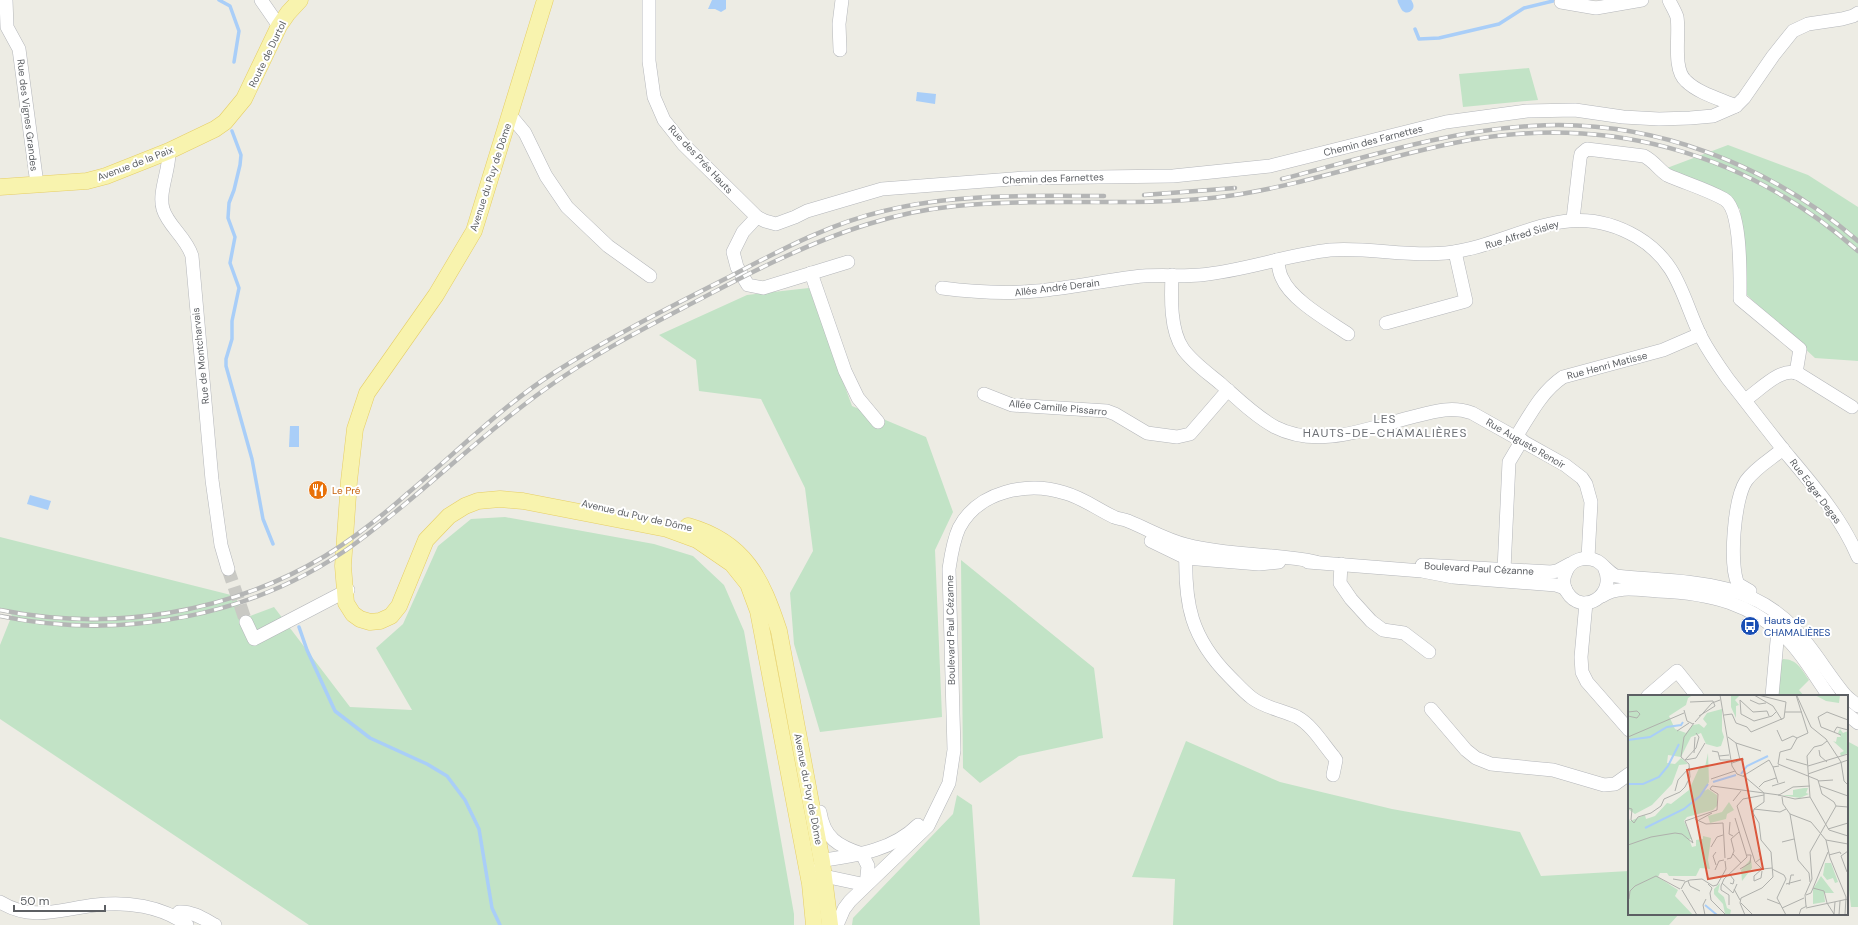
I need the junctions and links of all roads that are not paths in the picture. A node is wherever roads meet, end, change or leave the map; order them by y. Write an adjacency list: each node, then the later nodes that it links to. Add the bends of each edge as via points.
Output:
1 (6, 0): 12 (street, Rue des Vignes Grandes)
2 (261, 0): 11 (street)
3 (300, 0): 11 (main road, Route de Durtol)
4 (545, 0): 16 (main road, Avenue du Puy de Dôme)
5 (649, 0): 21 (street, Rue des Prés Hauts, via 649,61 654,97 664,120 684,144)
6 (842, 0): 13 (street, via 839,24)
7 (1642, 0): 9 (street, via 1596,8)
8 (1669, 0): 14 (street, via 1677,16 1682,76 1700,90)
9 (1561, 2)
10 (1858, 13): 14 (street, Chemin des Farnettes, via 1842,19 1808,24 1793,31)
11 (279, 26): 15 (main road, Route de Durtol, via 252,86)
12 (4, 28): 18 (street, Rue des Vignes Grandes, via 19,49)
13 (840, 50)
14 (1736, 106): 20 (street, Chemin des Farnettes, via 1713,116 1674,119 1623,117 1574,110 1527,111 1446,122 1270,166 1172,176 1024,178 882,189)
15 (236, 111): 17 (main road, Avenue de la Paix, via 215,129)
16 (510, 115): 28 (street, via 525,133 546,176 567,207 608,246); 53 (main road, Avenue du Puy de Dôme, via 474,231 436,295 367,393 356,429 349,481 343,566)
17 (169, 151): 18 (main road, Avenue de la Paix, via 87,182); 49 (street, Rue de Montcharvais, via 170,162 162,202 163,210 186,242 192,256 212,480 221,545)
18 (37, 184): 19 (main road, Avenue de la Paix)
19 (0, 187)
20 (847, 199): 21 (street, Rue des Prés Hauts, via 776,224)
21 (757, 217): 26 (street, via 743,232 733,252 744,281 748,285 763,288)
22 (1573, 219): 23 (street, Rue Alfred Sisley); 32 (street, Rue Alfred Sisley, via 1618,228 1636,236 1657,252 1679,283); 33 (street, via 1581,154 1587,149 1644,156 1667,175 1725,199 1735,214 1740,299 1800,349)
23 (1455, 252): 24 (street, Rue Alfred Sisley, via 1422,254 1339,250); 30 (street, via 1466,301)
24 (1277, 260): 27 (street, Rue Alfred Sisley, via 1200,275); 31 (street, via 1282,278 1291,291 1302,302)
25 (848, 262): 26 (street)
26 (811, 273): 38 (street, via 845,371 858,398)
27 (1172, 275): 29 (street, Allée André Derain, via 1136,276 1017,293 982,293); 34 (street, Rue Auguste Renoir, via 1173,312 1180,344 1196,363)
28 (650, 276)
29 (942, 288)
30 (1386, 323)
31 (1348, 334)
32 (1700, 334): 36 (street, Rue Alfred Sisley, via 1720,368); 39 (street, Rue Henri Matisse, via 1662,350 1563,377 1540,399)
33 (1796, 372): 36 (street, via 1784,372); 37 (street)
34 (1228, 390): 35 (street, Allée Camille Pissarro, via 1190,434 1177,437 1147,433 1107,411 1012,405); 39 (street, Rue Auguste Renoir, via 1263,420 1301,436 1337,436 1432,411 1456,409 1481,417)
35 (984, 394)
36 (1745, 400): 40 (street, Rue Alfred Sisley)
37 (1852, 407)
38 (878, 422)
39 (1519, 439): 43 (street, Rue Auguste Renoir, via 1574,471 1586,484 1590,502); 50 (street, Rue Henri Matisse, via 1510,462)
40 (1783, 449): 42 (street, Rue Edgar Degas, via 1824,499); 46 (street, via 1750,477 1743,487 1737,507)
41 (1186, 551): 44 (street, Boulevard Paul Cézanne, via 1259,564); 73 (street, via 1186,588 1190,611 1195,629 1209,653 1252,698 1307,725 1336,760); 75 (street, Boulevard Paul Cézanne, via 1132,533 1115,517 1069,494 1048,489 1027,489 1001,494 985,500 970,512 959,528 951,558 948,587 954,722 952,768 949,784)
42 (1858, 556)
43 (1588, 558): 45 (street); 47 (street)
44 (1341, 564): 48 (street, Boulevard Paul Cézanne); 60 (street, via 1340,583 1374,624 1383,630 1404,633)
45 (1570, 564): 50 (street, Boulevard Paul Cézanne, via 1551,572); 52 (street, via 1564,576)
46 (1733, 566): 51 (street, via 1726,576); 56 (street, via 1738,584 1760,596)
47 (1604, 567): 51 (street, via 1616,576); 54 (street, via 1608,579 1606,591)
48 (1386, 568): 50 (street, Boulevard Paul Cézanne, via 1403,564); 52 (street, Boulevard Paul Cézanne)
49 (228, 569)
50 (1504, 570)
51 (1713, 585): 56 (street, via 1738,591)
52 (1565, 588): 55 (street, via 1575,600)
53 (346, 590): 57 (street, via 254,639); 59 (main road, Avenue du Puy de Dôme, via 360,614 370,617 388,612 403,585 408,562 420,535 445,506 463,496 479,492 518,491 669,520 715,537 737,552 758,578 769,600); 69 (main road, Avenue du Puy de Dôme, via 346,603 360,619 370,622 391,616 399,606 426,540 449,516 478,501 522,501 667,528 697,540 713,550 732,564 748,584 758,611)
54 (1602, 596): 55 (street); 58 (street, via 1617,589 1704,594 1742,607)
55 (1586, 603): 71 (street, via 1582,672 1587,682)
56 (1776, 611): 65 (street, via 1806,643)
57 (246, 622)
58 (1778, 630): 63 (street); 64 (street, via 1791,643)
59 (779, 631): 76 (street, via 799,699 823,828 839,845); 77 (main road, Avenue du Puy de Dôme)
60 (1429, 652)
61 (1649, 695): 62 (street, via 1677,671)
62 (1696, 695)
63 (1772, 695)
64 (1829, 695)
65 (1846, 695)
66 (1848, 697): 67 (street)
67 (1858, 706)
68 (1431, 709): 74 (street, via 1466,750 1476,758 1491,764 1553,770 1604,785 1615,784)
69 (778, 710): 77 (street, via 798,765); 80 (main road, Avenue du Puy de Dôme)
70 (1848, 715): 72 (street)
71 (1626, 721)
72 (1858, 723)
73 (1333, 775)
74 (1628, 775)
75 (936, 810): 76 (street, Boulevard Paul Cézanne, via 900,839); 78 (street, Boulevard Paul Cézanne, via 928,826)
76 (862, 854): 77 (street, Boulevard Paul Cézanne); 78 (street, via 868,866)
77 (822, 867): 78 (street); 80 (street); 85 (main road, Avenue du Puy de Dôme)
78 (866, 885): 86 (street, Boulevard Paul Cézanne, via 844,909)
79 (0, 902): 81 (street, via 16,910 39,914 101,904 131,904 155,909)
80 (812, 904): 84 (main road, Avenue du Puy de Dôme)
81 (175, 917): 82 (street); 83 (street, via 179,912 194,914)
82 (187, 925)
83 (215, 925)
84 (814, 925)
85 (830, 925)
86 (837, 925)

